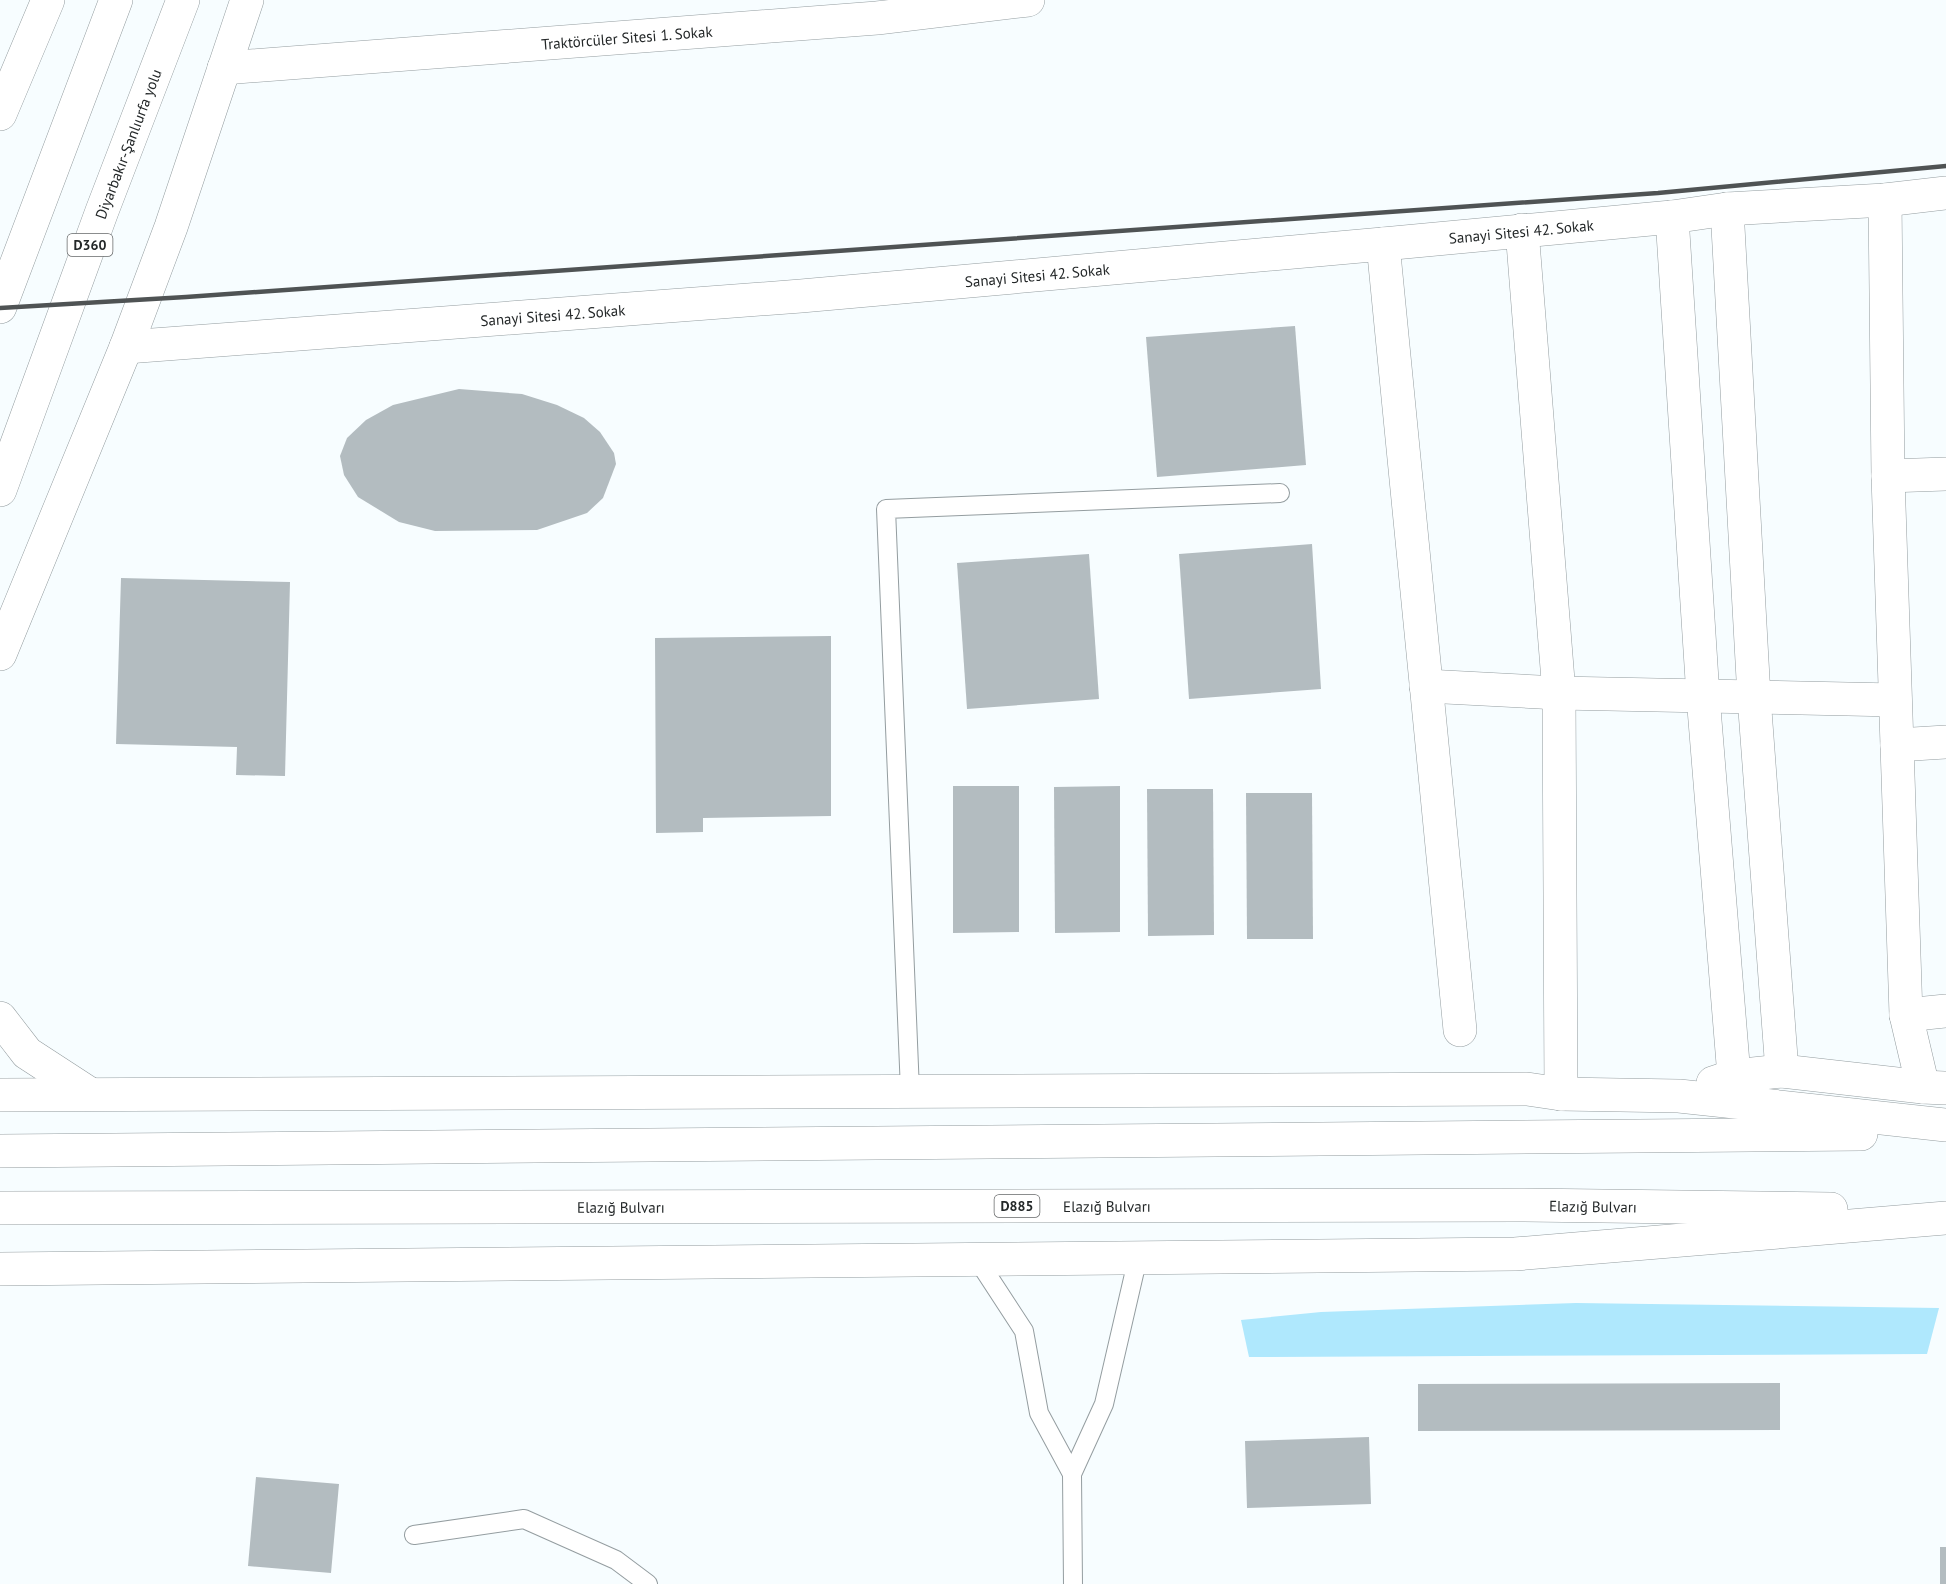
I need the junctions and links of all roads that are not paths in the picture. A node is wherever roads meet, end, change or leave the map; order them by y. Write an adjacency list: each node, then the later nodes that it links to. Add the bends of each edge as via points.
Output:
1 (48, 0): 7 (main road)
2 (116, 0): 14 (main road)
3 (183, 0): 18 (main road, Diyarbakır-Şanlıurfa yolu / D360)
4 (247, 0): 6 (main road)
5 (1028, 0): 6 (main road, Traktörcüler Sitesi 1. Sokak, via 877,18)
6 (224, 68): 15 (main road)
7 (0, 114)
8 (1946, 193): 9 (main road, Sanayi Sitesi 42. Sokak)
9 (1886, 200): 10 (main road, Sanayi Sitesi 42. Sokak); 17 (main road)
10 (1726, 209): 11 (main road, Sanayi Sitesi 42. Sokak); 24 (main road)
11 (1672, 216): 12 (main road, Sanayi Sitesi 42. Sokak); 23 (main road)
12 (1522, 230): 13 (main road, Sanayi Sitesi 42. Sokak); 22 (main road)
13 (1383, 244): 15 (main road, Sanayi Sitesi 42. Sokak, via 801,296); 21 (main road)
14 (0, 307)
15 (126, 347): 20 (main road)
16 (1946, 474): 17 (main road)
17 (1888, 476): 25 (main road)
18 (0, 490)
19 (1280, 493): 35 (lane, via 886,508)
20 (0, 654)
21 (1426, 686): 22 (main road); 31 (main road)
22 (1559, 693): 23 (main road); 38 (main road)
23 (1703, 696): 24 (main road); 33 (main road)
24 (1754, 697): 25 (main road); 32 (main road)
25 (1895, 700): 27 (main road)
26 (1946, 742): 27 (main road)
27 (1897, 745): 29 (main road)
28 (1946, 1011): 29 (main road)
29 (1906, 1015): 34 (main road)
30 (0, 1018): 36 (main road, via 27,1053)
31 (1460, 1030)
32 (1782, 1071): 33 (main road); 34 (main road)
33 (1734, 1076): 39 (main road)
34 (1934, 1088)
35 (910, 1091): 36 (main road); 38 (main road, via 1527,1089)
36 (90, 1094): 37 (main road)
37 (0, 1095)
38 (1561, 1095): 39 (main road)
39 (1678, 1096): 40 (main road)
40 (1946, 1125)
41 (1946, 1133): 42 (main road)
42 (0, 1151)
43 (0, 1208): 44 (main road, Elazığ Bulvarı / D885, via 1520,1205)
44 (1946, 1210)
45 (1946, 1218): 46 (main road, via 1515,1254)
46 (1138, 1257): 47 (main road); 49 (lane, via 1104,1404)
47 (977, 1259): 48 (main road); 49 (lane, via 1024,1332 1039,1413)
48 (0, 1269)
49 (1072, 1474): 52 (lane)
50 (414, 1535): 51 (lane, via 524,1519 616,1560)
51 (648, 1584)
52 (1072, 1584)

